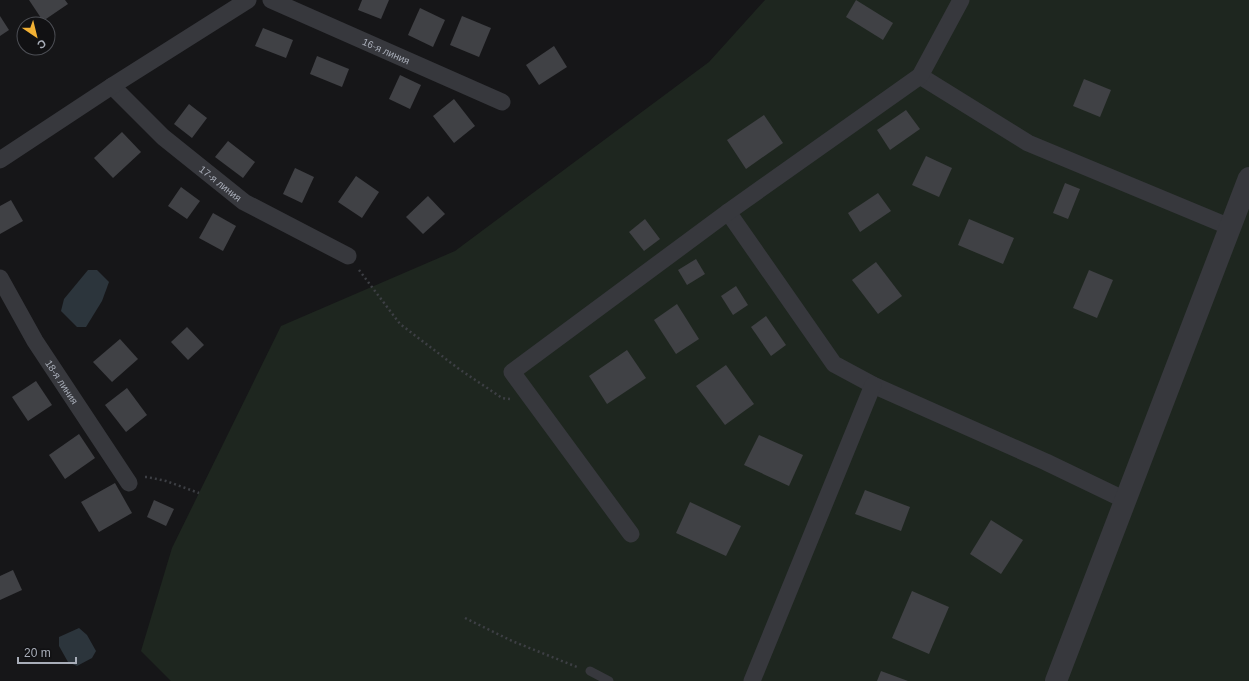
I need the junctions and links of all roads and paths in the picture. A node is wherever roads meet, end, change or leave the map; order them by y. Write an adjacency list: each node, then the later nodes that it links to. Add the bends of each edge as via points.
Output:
1 (248, 0): 5 (street)
2 (271, 0): 6 (street, 16-я линия)
3 (961, 0): 4 (street)
4 (920, 76): 9 (street); 10 (street, via 1028,143)
5 (112, 86): 7 (street); 11 (street, 17-я линия, via 163,137 244,202)
6 (502, 102)
7 (0, 160)
8 (1249, 178): 10 (street)
9 (728, 212): 13 (street, via 834,364); 14 (street, via 512,372)
10 (1230, 227): 18 (street)
11 (348, 256): 14 (path, via 400,324 502,398)
12 (0, 278): 16 (street, 18-я линия, via 35,341)
13 (873, 385): 18 (street); 23 (street)
14 (533, 401): 19 (street)
15 (158, 478): 17 (path)
16 (129, 483)
17 (199, 493)
18 (1125, 500): 24 (street)
19 (631, 534)
20 (465, 618): 21 (path, via 512,641)
21 (590, 671): 22 (lane)
22 (609, 681)
23 (752, 681)
24 (1056, 681)

